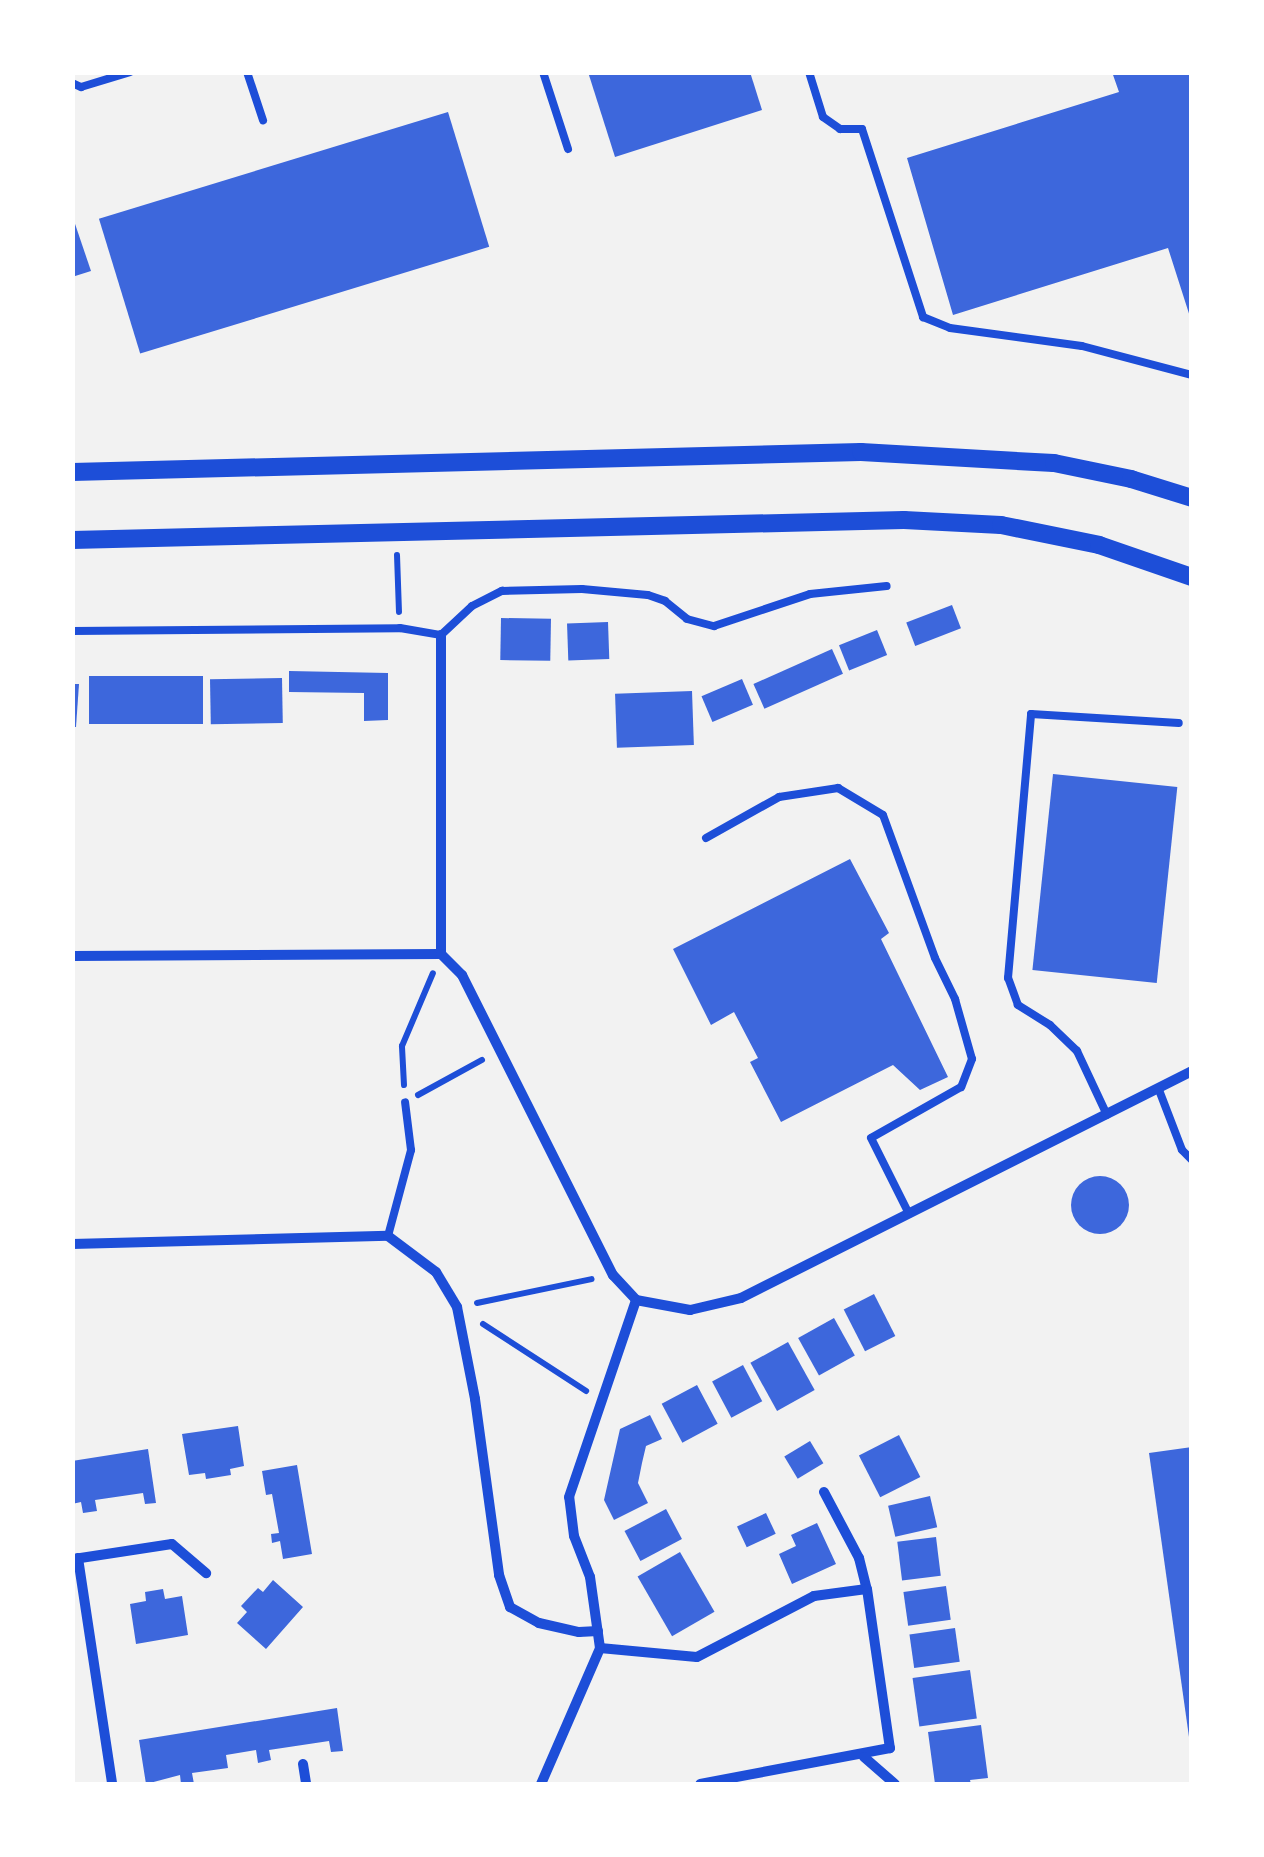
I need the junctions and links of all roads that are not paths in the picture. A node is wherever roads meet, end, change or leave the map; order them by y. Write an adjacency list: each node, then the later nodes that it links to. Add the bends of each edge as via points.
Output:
1 (130, 72): 5 (lane, via 81,88)
2 (248, 72): 6 (lane)
3 (543, 72): 7 (lane)
4 (808, 72): 8 (lane, via 823,117 840,129 862,129 923,317 950,328 1082,346)
5 (72, 83)
6 (263, 120)
7 (568, 149)
8 (1192, 375)
9 (72, 472): 10 (street, via 862,452 1054,463)
10 (1192, 498)
11 (72, 540): 12 (street, via 904,520 1000,526 1099,545)
12 (1192, 578)
13 (887, 586): 15 (lane, via 810,594 714,626 687,619 648,594 502,592 472,606)
14 (72, 631): 15 (lane, via 400,628)
15 (440, 635): 18 (street)
16 (1179, 723): 23 (lane, via 1031,714 1008,978 1018,1005 1077,1051)
17 (706, 838): 25 (lane, via 780,797 838,788 884,815 972,1059 961,1086 871,1138)
18 (441, 954): 19 (street); 28 (street, via 462,975 613,1275)
19 (72, 956)
20 (1192, 1071): 21 (street)
21 (1159, 1090): 23 (street); 24 (lane)
22 (405, 1102): 26 (lane, via 411,1150)
23 (1108, 1115): 25 (street)
24 (1192, 1160)
25 (909, 1214): 28 (street, via 741,1298 690,1310)
26 (388, 1236): 27 (street); 33 (street, via 436,1272 456,1307 498,1574 510,1607 539,1623)
27 (72, 1244)
28 (636, 1300): 33 (street, via 569,1497)
29 (824, 1492): 32 (street, via 859,1558)
30 (75, 1559): 31 (street, via 172,1544); 37 (street)
31 (206, 1572)
32 (866, 1590): 34 (street, via 814,1596 697,1656); 35 (street, via 890,1748)
33 (598, 1631): 34 (street)
34 (600, 1648): 39 (street)
35 (864, 1756): 40 (street); 41 (street)
36 (303, 1764): 38 (street)
37 (112, 1784)
38 (306, 1784)
39 (541, 1784)
40 (700, 1784)
41 (895, 1784)

